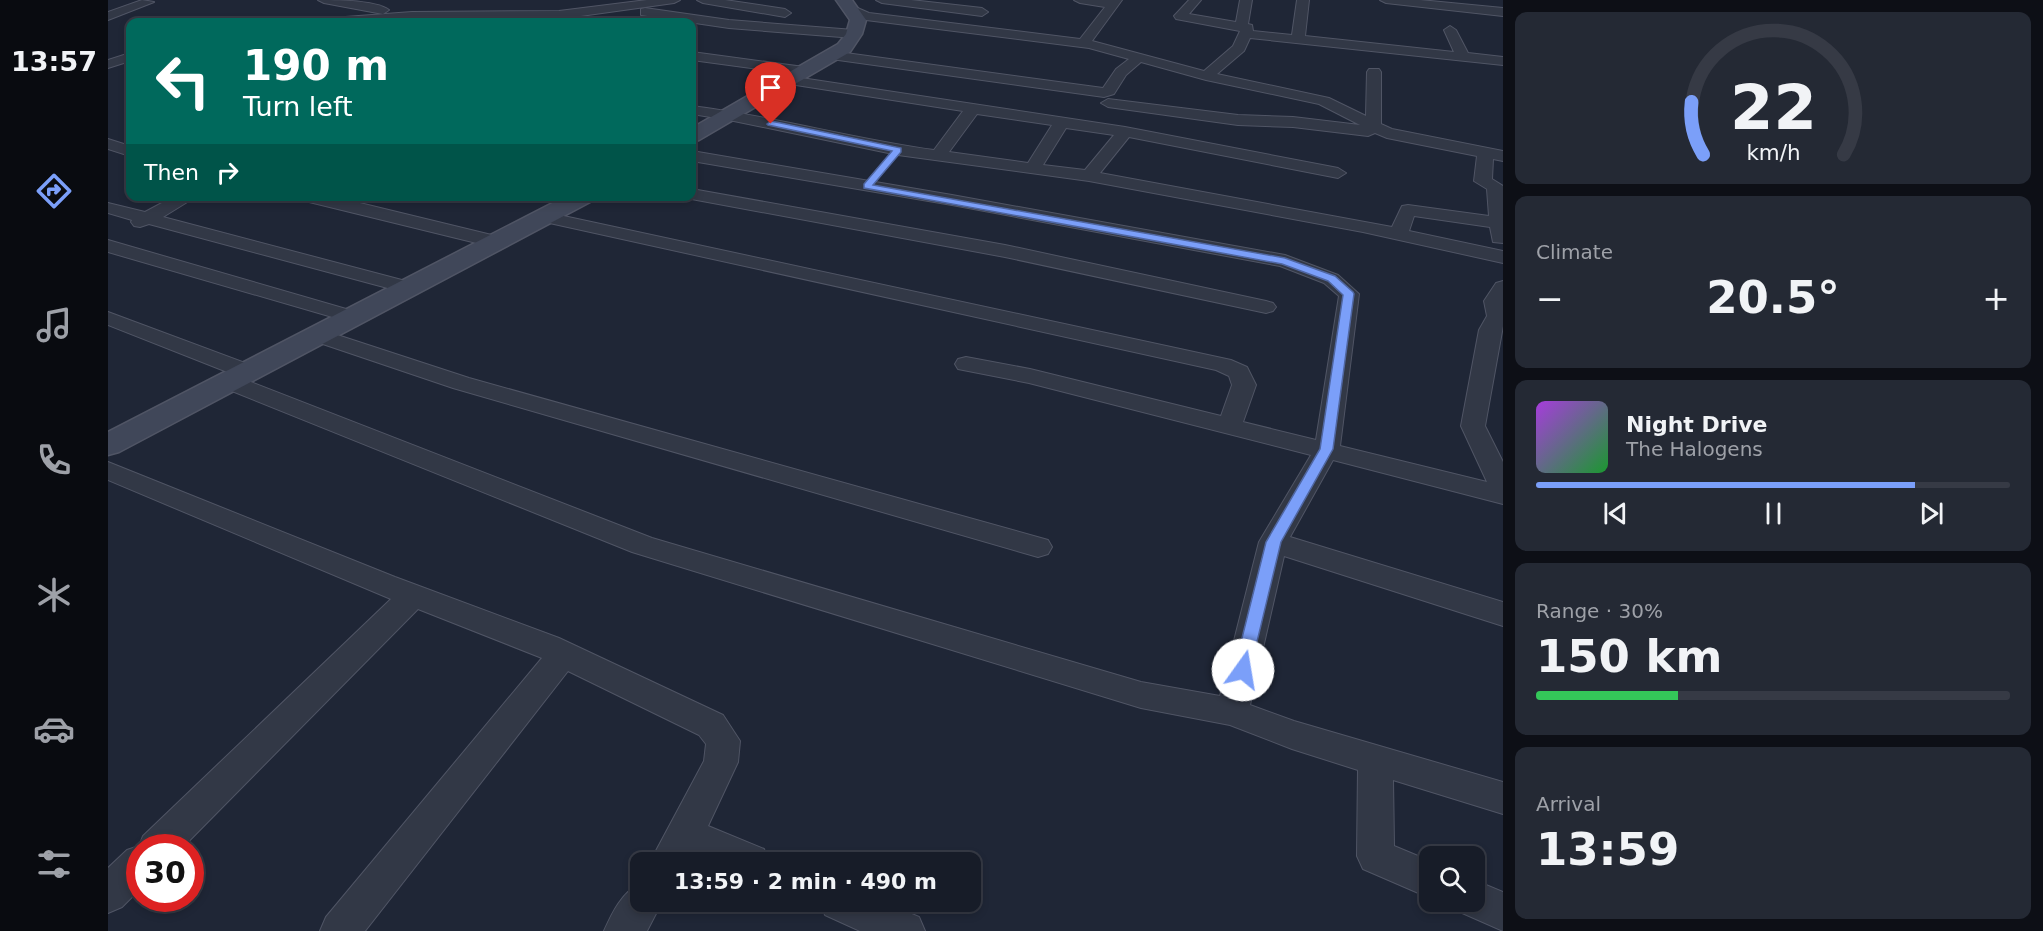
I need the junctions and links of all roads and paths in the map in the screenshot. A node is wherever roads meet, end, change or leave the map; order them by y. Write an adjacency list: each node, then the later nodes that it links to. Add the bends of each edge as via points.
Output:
1 (324, 0): 11 (street)
2 (674, 0): 13 (street)
3 (703, 0): 17 (street)
4 (882, 0): 14 (street)
5 (1080, 0): 12 (street)
6 (1195, 0): 27 (street, via 1180,16)
7 (1246, 0): 27 (street)
8 (1304, 0): 28 (street)
9 (1385, 0): 15 (street); 16 (street)
10 (148, 2): 18 (street)
11 (359, 2): 19 (street)
12 (1114, 2): 29 (street)
13 (621, 9): 23 (street); 24 (street)
14 (982, 12)
15 (1503, 12)
16 (1389, 13)
17 (795, 14)
18 (108, 16)
19 (412, 16): 21 (street); 22 (street)
20 (849, 16): 25 (street, via 729,24); 29 (street); 33 (main road, via 844,48)
21 (385, 18)
22 (468, 18)
23 (542, 18)
24 (686, 18)
25 (696, 19)
26 (1450, 30): 35 (street)
27 (1243, 31): 28 (street); 44 (street, via 1239,48)
28 (1298, 39): 31 (street, via 1381,42)
29 (1084, 43): 34 (street)
30 (108, 50): 32 (street)
31 (1410, 51): 35 (street); 40 (street)
32 (126, 55)
33 (831, 55): 41 (main road); 46 (street)
34 (1140, 56): 44 (street); 46 (street, via 1121,72)
35 (1463, 56): 38 (street)
36 (696, 57): 41 (street)
37 (126, 58): 39 (street)
38 (1503, 61)
39 (108, 66): 43 (street)
40 (1418, 67)
41 (804, 71): 45 (main road)
42 (1374, 72): 52 (street)
43 (126, 73)
44 (1206, 76): 52 (street, via 1324,101)
45 (788, 81): 47 (street); 49 (main road)
46 (1106, 98): 51 (street); 52 (street, via 1238,120)
47 (972, 110): 50 (street); 59 (street)
48 (696, 111): 49 (street)
49 (729, 115): 54 (main road); 56 (street)
50 (1060, 124): 51 (street); 62 (street)
51 (1097, 128): 53 (street)
52 (1380, 129): 58 (street)
53 (1125, 132): 63 (street); 64 (street)
54 (696, 134)
55 (108, 144): 57 (street)
56 (898, 150): 59 (street); 65 (street)
57 (126, 151)
58 (1485, 153): 60 (street); 73 (street, via 1483,181 1495,187)
59 (939, 155): 62 (street)
60 (1503, 156)
61 (696, 157): 65 (street)
62 (1033, 168): 64 (street)
63 (1338, 173)
64 (1089, 176): 74 (street)
65 (867, 186): 88 (street, via 1285,261 1331,279 1349,294)
66 (696, 195): 80 (street, via 1005,251)
67 (180, 201): 72 (street)
68 (328, 201): 76 (street)
69 (575, 201): 71 (main road)
70 (108, 208): 72 (street)
71 (545, 217): 76 (main road); 86 (street, via 1222,365 1239,372 1244,385)
72 (147, 219): 75 (street); 79 (street)
73 (1498, 223): 74 (street, via 1408,210); 77 (street)
74 (1398, 234): 77 (street)
75 (114, 241): 81 (street)
76 (497, 242): 79 (main road)
77 (1502, 256)
78 (1503, 287): 90 (street, via 1494,301 1498,316 1490,330 1473,426)
79 (410, 288): 81 (main road)
80 (1266, 307)
81 (353, 317): 83 (main road)
82 (108, 318): 85 (street)
83 (319, 335): 85 (main road); 93 (street, via 461,383)
84 (966, 364): 86 (street)
85 (239, 377): 87 (main road); 97 (street, via 642,545 1141,695)
86 (1230, 425): 88 (street)
87 (108, 446)
88 (1327, 449): 91 (street); 92 (street)
89 (108, 470): 94 (street)
90 (1503, 488)
91 (1503, 495)
92 (1273, 542): 95 (street); 97 (street)
93 (1038, 547)
94 (413, 596): 96 (street); 100 (street)
95 (1503, 614)
96 (563, 655): 101 (street, via 711,725 723,741 721,762); 110 (street)
97 (1232, 712): 98 (street)
98 (1375, 760): 99 (street); 103 (street, via 1376,856)
99 (1503, 798)
100 (170, 834)
101 (677, 848): 102 (street)
102 (698, 852)
103 (1419, 875)
104 (126, 877): 105 (street)
105 (108, 894)
106 (1485, 904): 109 (street)
107 (636, 912): 111 (street)
108 (862, 912): 112 (street)
109 (1503, 912)
110 (340, 931)
111 (624, 931)
112 (905, 931)

